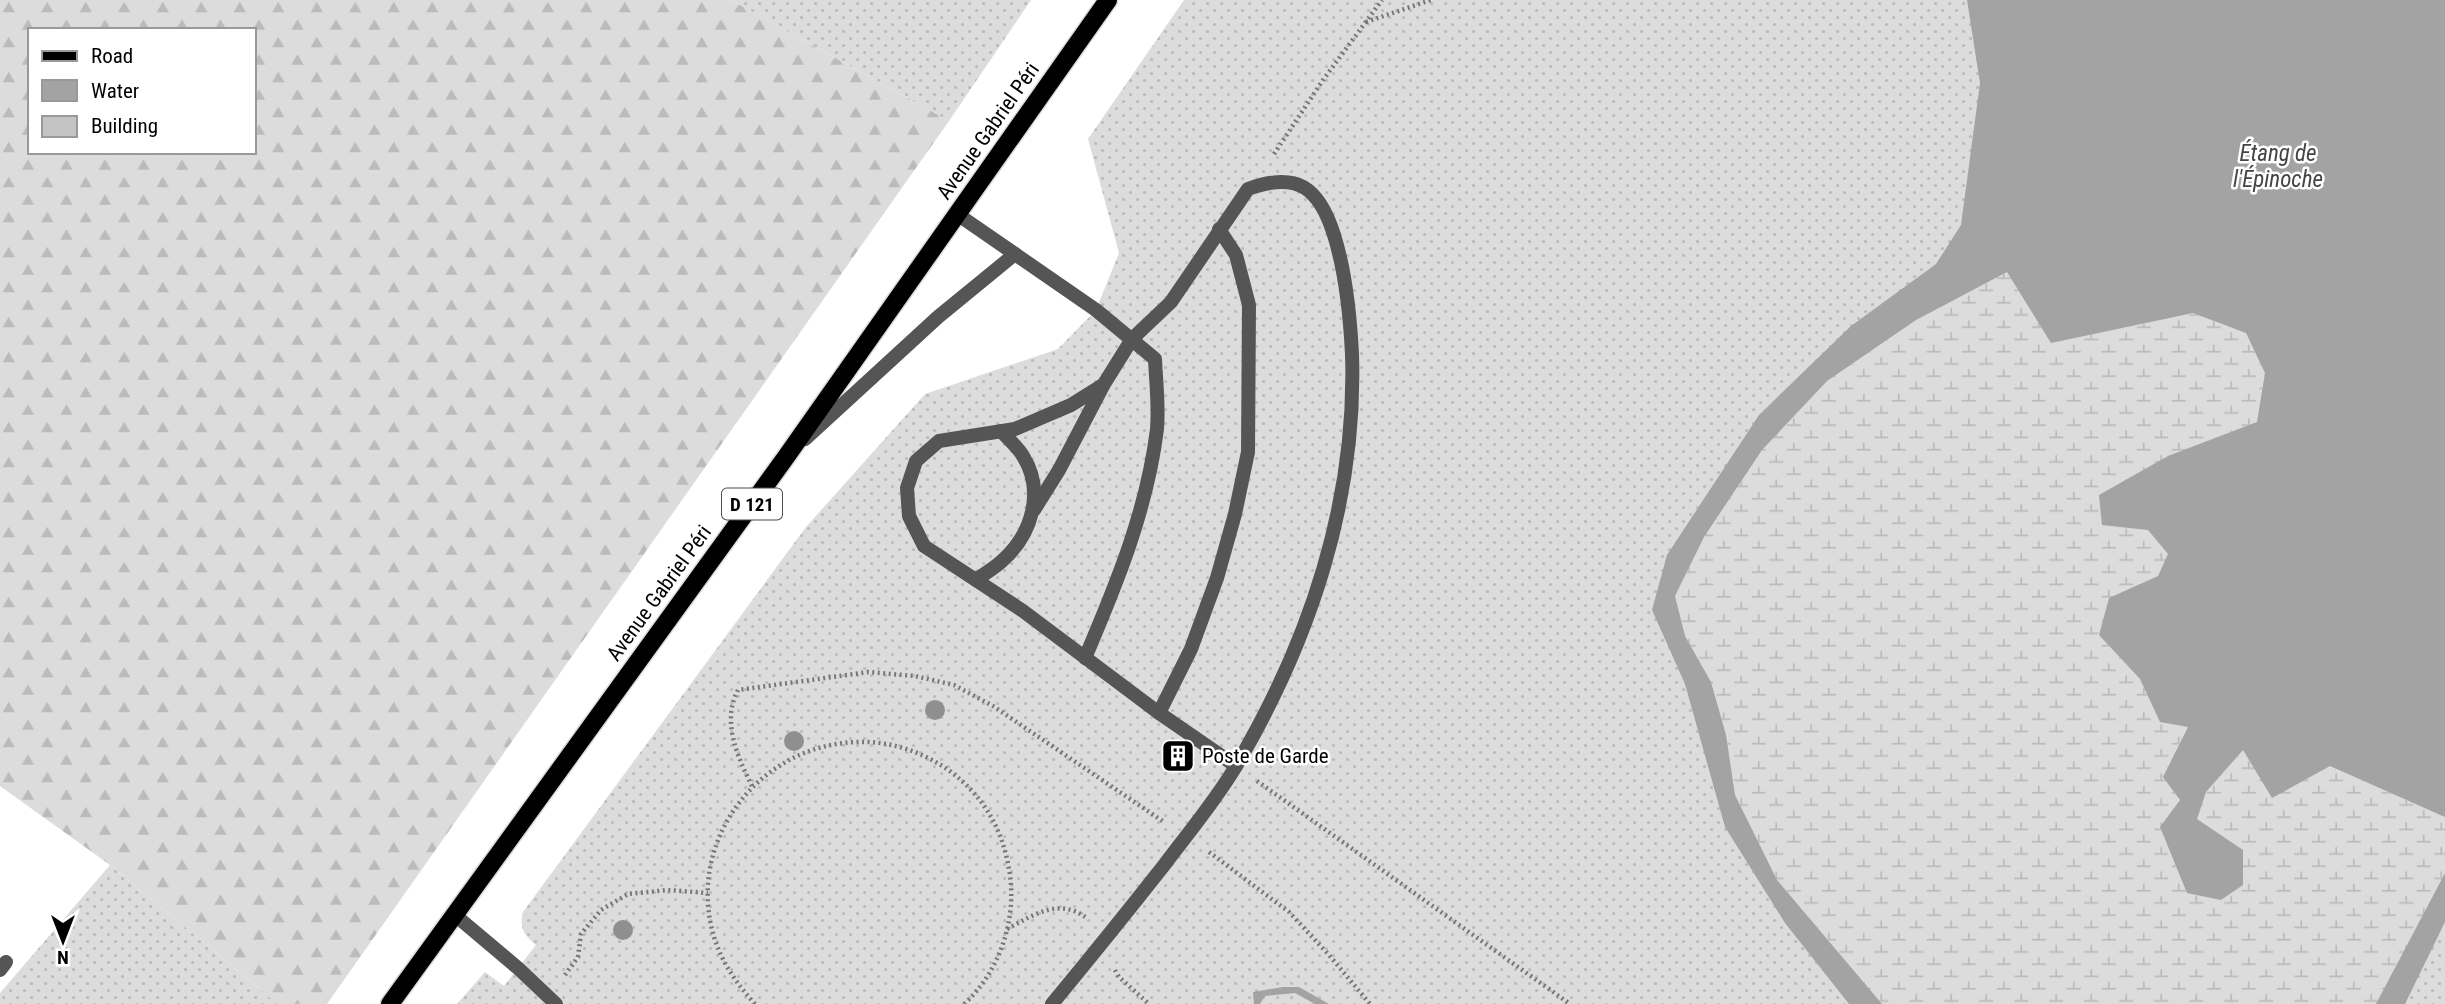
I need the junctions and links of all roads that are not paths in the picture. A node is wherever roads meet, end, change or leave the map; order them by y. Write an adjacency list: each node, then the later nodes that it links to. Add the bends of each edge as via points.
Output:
1 (1108, 0): 2 (main road, Avenue Gabriel Péri / D 121)
2 (957, 214): 4 (lane); 8 (main road, Avenue Gabriel Péri / D 121)
3 (1219, 229): 5 (lane, via 1171,302); 12 (lane, via 1236,255 1249,305 1248,452 1217,578 1191,649); 13 (lane, via 1248,189 1267,182 1304,186 1318,198 1338,246 1350,313 1353,392 1348,466 1336,531 1281,681)
4 (1015, 254): 5 (lane); 8 (lane, via 938,317)
5 (1132, 339): 6 (lane); 11 (lane, via 1155,359 1157,426 1149,480 1133,536)
6 (1104, 384): 7 (lane, via 1071,405); 9 (lane)
7 (1001, 431): 9 (lane, via 1023,456 1034,482); 10 (lane, via 939,441 915,461 907,488 909,516 924,546)
8 (786, 457): 14 (main road, Avenue Gabriel Péri / D 121)
9 (1034, 510): 10 (lane, via 1004,560)
10 (976, 579): 11 (lane)
11 (1085, 658): 12 (lane)
12 (1159, 713): 13 (lane)
13 (1236, 766): 17 (lane)
14 (455, 915): 15 (lane); 16 (main road, Avenue Gabriel Péri / D 121)
15 (552, 1000)
16 (390, 1004)
17 (1052, 1004)

